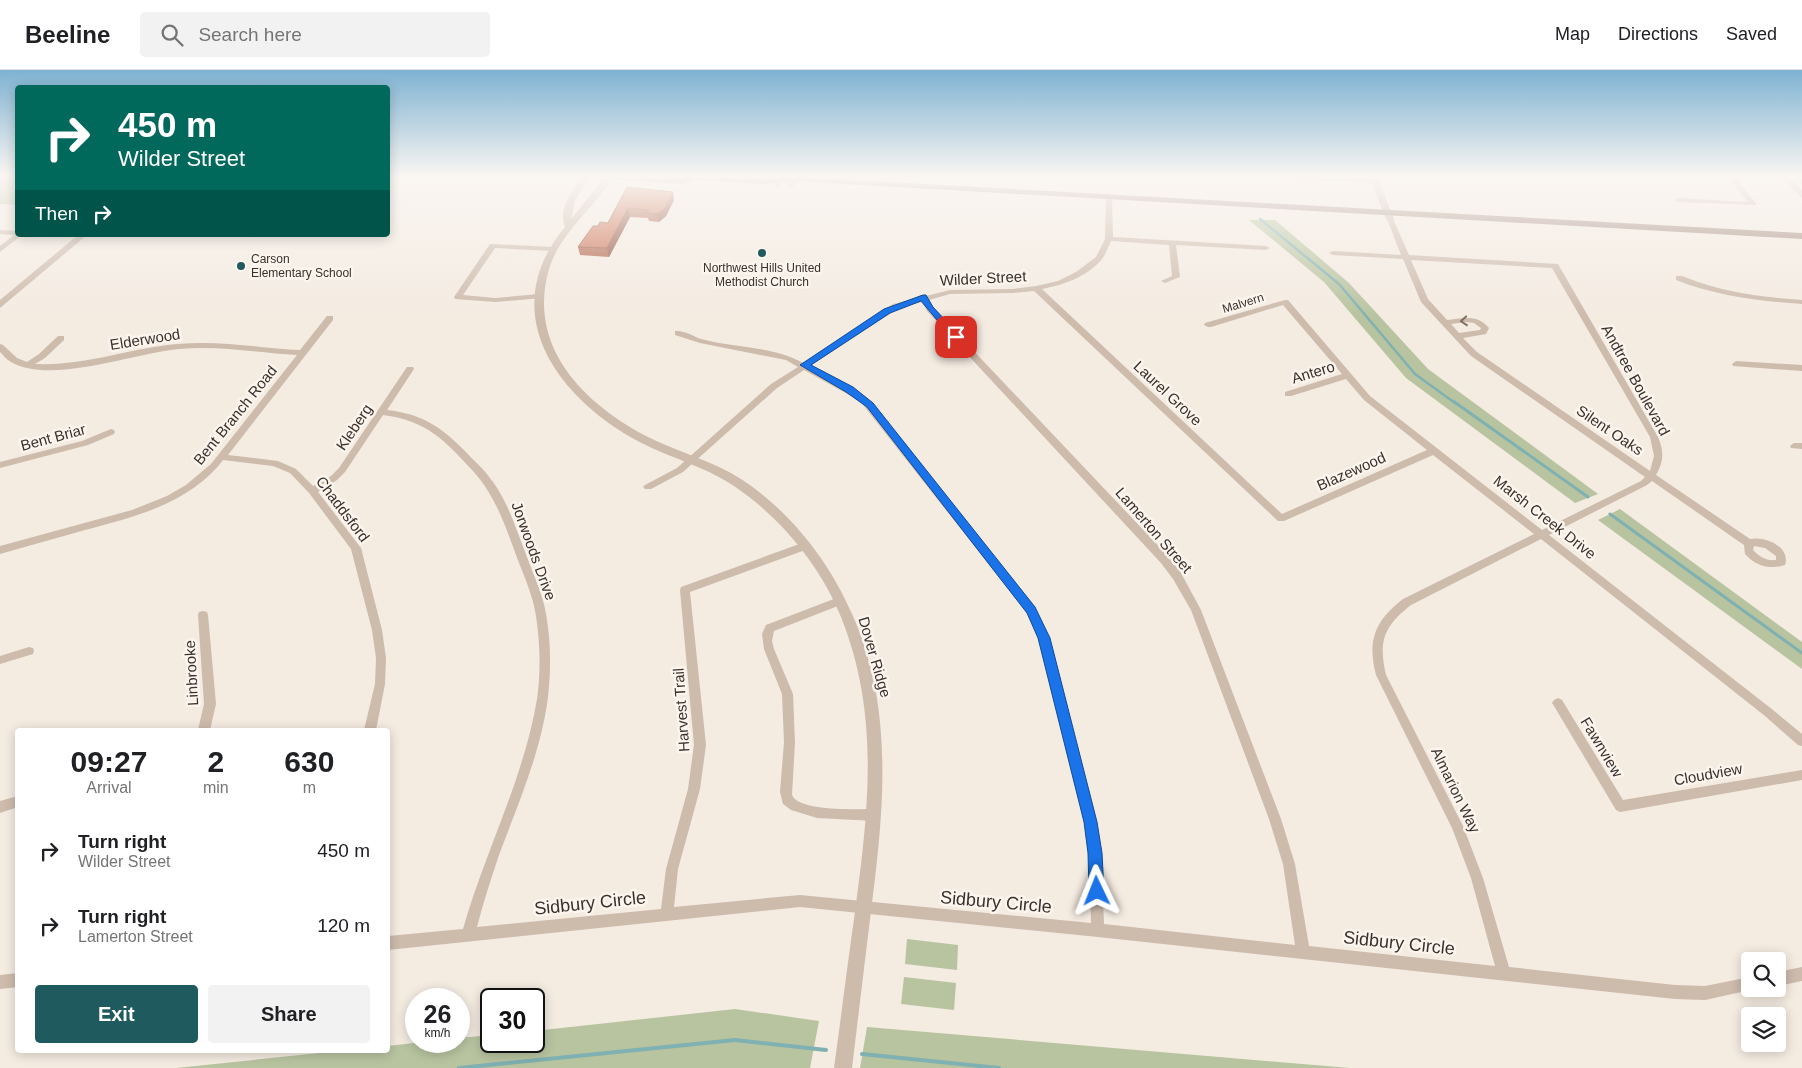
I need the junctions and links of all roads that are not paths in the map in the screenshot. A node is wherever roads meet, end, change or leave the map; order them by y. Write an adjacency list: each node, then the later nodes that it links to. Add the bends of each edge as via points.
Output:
1 (571, 224): 6 (street, Dover Ridge)
2 (1109, 224): 12 (street)
3 (1392, 224): 19 (street, Silent Oaks)
4 (1515, 224): 14 (main road)
5 (1558, 224): 9 (main road)
6 (569, 226): 16 (street, Dover Ridge)
7 (0, 232): 8 (street)
8 (15, 234)
9 (1802, 236)
10 (15, 237): 17 (street)
11 (81, 237): 27 (street)
12 (1109, 239): 13 (street); 22 (street, Wilder Street, via 1099,258 1087,269 1060,282)
13 (1172, 243): 15 (street); 21 (street, via 1176,277)
14 (1802, 243)
15 (1266, 248)
16 (554, 249): 23 (street, Dover Ridge); 23 (street, via 494,246 458,297 494,300)
17 (0, 250)
18 (1333, 253): 19 (street)
19 (1406, 258): 29 (street, Silent Oaks, via 1424,300); 49 (street, Andtree Boulevard, via 1555,266 1654,437 1659,461)
20 (1679, 278): 26 (street, via 1739,297)
21 (1165, 281)
22 (1036, 288): 24 (street, Wilder Street, via 950,292); 52 (street, Laurel Grove)
23 (538, 296): 47 (street, Dover Ridge, via 540,324 548,351 568,382 587,402 617,424)
24 (923, 297): 38 (street, Wilder Street, via 887,311); 75 (street, Lamerton Street, via 930,309 1165,560 1188,594 1275,819 1289,864)
25 (1285, 302): 30 (street, Malvern); 41 (street, Marsh Creek Drive)
26 (1802, 302)
27 (0, 306)
28 (330, 318): 35 (street, Bent Branch Road)
29 (1445, 323): 32 (street, Silent Oaks); 32 (street, one-way to 29, via 1483,332 1485,328 1471,320)
30 (1208, 325)
31 (678, 333): 38 (street, via 700,341 774,354)
32 (1458, 336): 49 (street, Silent Oaks, via 1488,365)
33 (61, 338): 37 (street)
34 (0, 347): 37 (street, Elderwood, via 8,356)
35 (302, 353): 37 (street, Elderwood, via 177,346 76,366); 46 (street, Bent Branch Road)
36 (1736, 364): 39 (street)
37 (28, 365)
38 (804, 365): 47 (street, Wilder Street, via 774,386); 72 (street, via 870,405 1015,589 1038,624 1090,822 1095,853)
39 (1802, 368)
40 (410, 369): 43 (street, Kleberg)
41 (1346, 376): 42 (street, Antero); 45 (street, Marsh Creek Drive, via 1367,398)
42 (1288, 394)
43 (381, 412): 51 (street, Kleberg, via 342,470); 73 (street, Jorwoods Drive, via 406,414 428,422 490,481 529,575 541,614 544,688 537,730 520,788 478,895)
44 (111, 432): 48 (street, Bent Briar, via 86,443)
45 (1433, 451): 52 (street, Blazewood); 53 (street, Marsh Creek Drive)
46 (221, 457): 51 (street, Chaddsford, via 275,463 293,471); 56 (street, Bent Branch Road, via 189,487 149,508)
47 (692, 459): 50 (street, Wilder Street, via 669,478); 55 (street, Dover Ridge, via 741,485 770,509)
48 (0, 465)
49 (1651, 477): 53 (street, via 1636,488); 54 (street, Silent Oaks)
50 (648, 487)
51 (312, 491): 63 (street, Chaddsford, via 356,548 378,630 380,684)
52 (1281, 519)
53 (1540, 535): 64 (street, Marsh Creek Drive); 76 (street, Almarion Way, via 1407,602 1383,624 1377,648 1381,675 1457,826 1477,878)
54 (1749, 544)
55 (805, 546): 57 (street, Dover Ridge); 71 (street, Harvest Trail, via 685,590 700,745 694,789 672,869)
56 (0, 550)
57 (839, 601): 69 (street, Dover Ridge, via 858,644 869,688 876,736); 69 (street, via 767,632 773,660 786,690 792,741 785,795 790,803 800,808)
58 (203, 615): 62 (street, Linbrooke, via 210,704)
59 (29, 651): 60 (street)
60 (0, 660)
61 (1558, 703): 67 (street, Fawnview)
62 (204, 728)
63 (370, 728)
64 (1802, 741)
65 (1802, 774): 67 (street, Cloudview)
66 (15, 802): 68 (street)
67 (1620, 806)
68 (0, 807)
69 (875, 815): 70 (street, Dover Ridge)
70 (863, 909): 71 (street, Sidbury Circle, via 800,901); 72 (street, Sidbury Circle); 82 (street, Dover Ridge)
71 (667, 914): 73 (street, Sidbury Circle)
72 (1098, 930): 75 (street, Sidbury Circle)
73 (468, 935): 74 (street, Sidbury Circle)
74 (390, 943)
75 (1303, 952): 76 (street, Sidbury Circle)
76 (1504, 973): 81 (street, Sidbury Circle, via 1675,992 1705,993)
77 (1802, 974): 78 (street)
78 (1786, 977)
79 (15, 980): 80 (street)
80 (0, 982)
81 (1741, 986)
82 (843, 1068)

